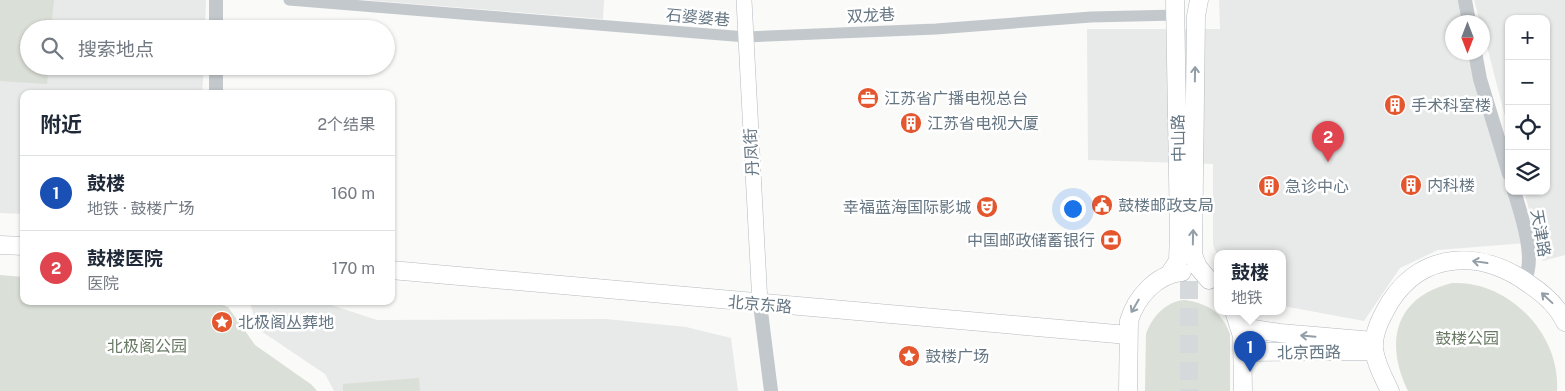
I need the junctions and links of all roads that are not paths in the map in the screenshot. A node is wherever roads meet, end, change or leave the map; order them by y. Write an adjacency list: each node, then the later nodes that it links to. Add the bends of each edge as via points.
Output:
1 (216, 0): 8 (street)
2 (290, 0): 9 (street, 石婆婆巷)
3 (744, 0): 9 (main road, 丹凤街)
4 (1199, 0): 20 (main road, one-way to 4, via 1198,267 1193,255)
5 (1465, 0): 7 (street)
6 (1176, 8): 9 (street, 双龙巷, via 936,29); 18 (main road, 中山路, via 1179,253)
7 (1468, 15)
8 (216, 20)
9 (746, 38): 21 (main road, 丹凤街)
10 (1476, 60): 13 (street)
11 (216, 75): 12 (street)
12 (216, 90)
13 (1505, 161)
14 (1515, 195): 19 (street, 天津路, via 1527,243 1529,272)
15 (0, 245): 16 (main road)
16 (20, 246)
17 (395, 270): 21 (main road, 北京东路)
18 (1170, 273): 20 (main road, via 1194,271); 24 (main road, one-way to 24, via 1139,300 1129,321)
19 (1524, 280): 23 (main road, one-way to 19, via 1552,302); 25 (main road, one-way to 25, via 1505,268 1466,260 1423,271 1396,293 1379,322)
20 (1213, 284)
21 (760, 304): 24 (main road, 北京东路); 27 (street)
22 (1238, 319): 25 (main road, 北京西路, one-way to 22, via 1280,333); 26 (main road)
23 (1565, 322)
24 (1128, 335): 28 (main road)
25 (1374, 346): 26 (main road, 北京西路); 30 (main road)
26 (1243, 352): 29 (main road)
27 (771, 391)
28 (1128, 391)
29 (1243, 391)
30 (1390, 391)

